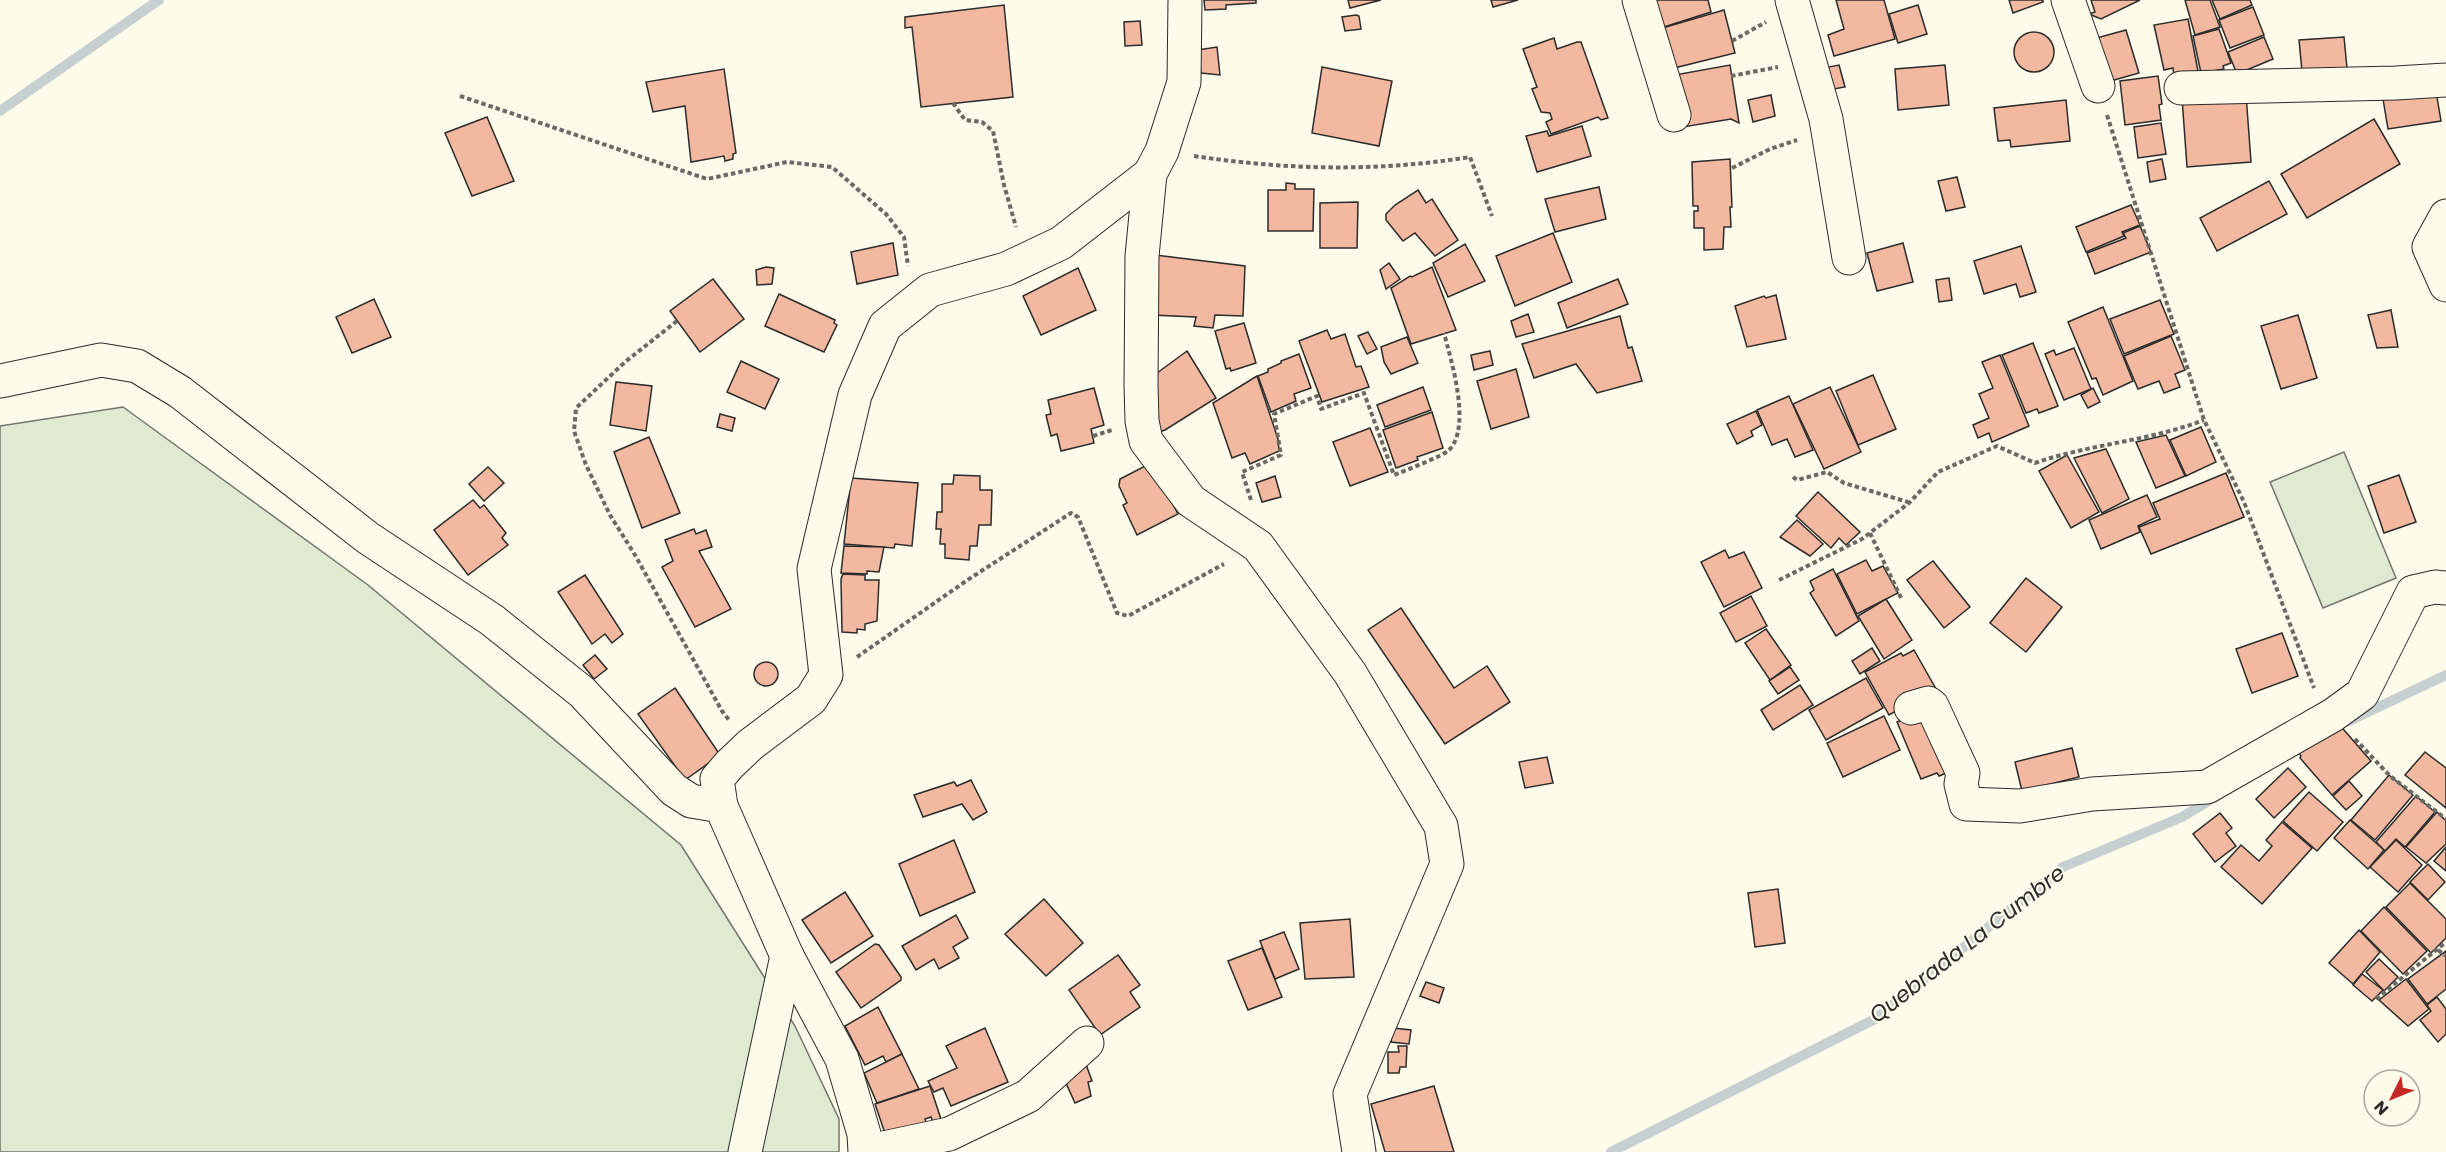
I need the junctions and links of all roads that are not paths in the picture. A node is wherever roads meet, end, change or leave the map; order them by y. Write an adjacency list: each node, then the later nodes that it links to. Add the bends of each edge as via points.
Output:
1 (1185, 0): 9 (street, via 1184,82)
2 (1639, 0): 8 (street)
3 (1792, 0): 11 (street, via 1827,130)
4 (2068, 0): 6 (street)
5 (2446, 80): 7 (street)
6 (2098, 86)
7 (2181, 88)
8 (1674, 115)
9 (1156, 163): 16 (street, via 1061,243 1021,264 930,290 885,326 855,395 814,569 826,675 811,699 750,745 717,779); 21 (street, via 1142,256 1146,441 1191,501 1258,546 1350,673 1441,826 1446,864 1350,1094)
10 (2446, 216): 12 (street, via 2429,247)
11 (1850, 258)
12 (2446, 285)
13 (0, 381): 16 (street, via 100,360 137,366 180,392 368,538 492,620 582,692 674,790 691,801)
14 (2446, 588): 15 (street, via 2413,592 2361,694 2333,715 2207,787 2092,795 2020,806 1966,804 1961,784 1963,773 1932,706 1928,702)
15 (1911, 708)
16 (721, 806): 17 (street)
17 (787, 956): 19 (street); 20 (street, via 842,1059 864,1134)
18 (1087, 1043): 20 (street, via 1028,1096 949,1134)
19 (745, 1152)
20 (865, 1152)
21 (1359, 1152)

